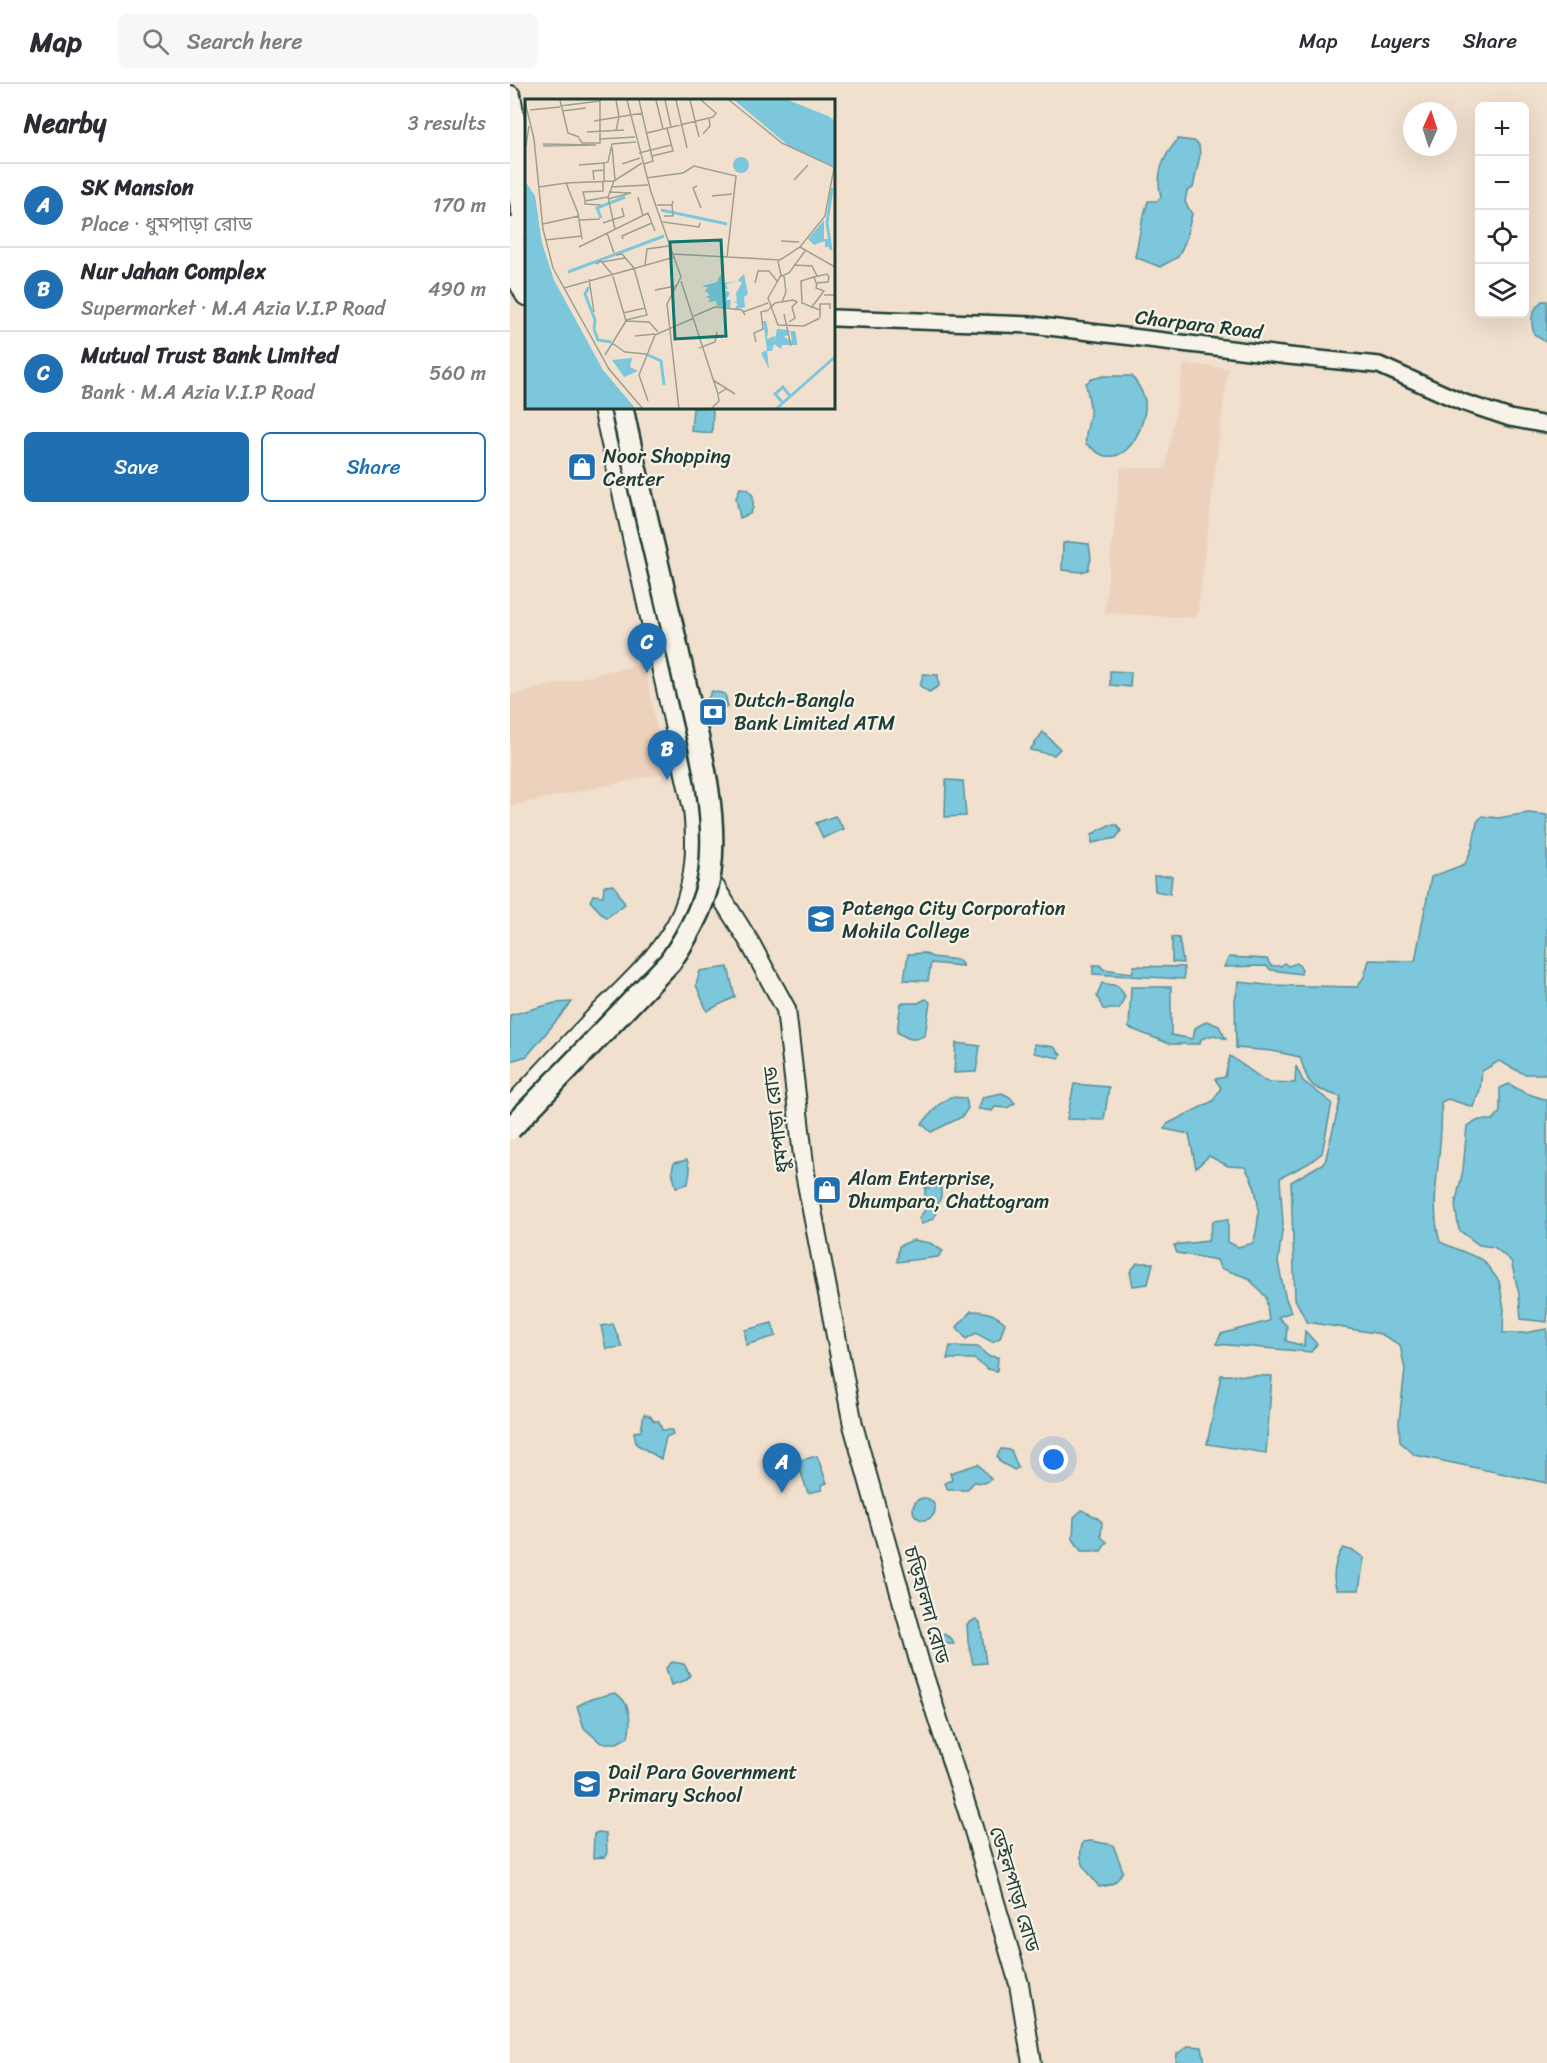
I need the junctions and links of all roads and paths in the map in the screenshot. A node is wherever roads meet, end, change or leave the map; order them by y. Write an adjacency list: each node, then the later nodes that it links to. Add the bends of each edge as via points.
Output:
1 (510, 96): 3 (main road)
2 (510, 147): 4 (highway)
3 (525, 176)
4 (525, 224)
5 (510, 228): 7 (highway)
6 (510, 264): 8 (main road)
7 (525, 271)
8 (525, 293)
9 (836, 318): 14 (street, Charpara Road, via 1032,325 1379,364 1462,402)
10 (604, 410): 15 (main road, via 694,809)
11 (610, 410): 15 (highway, via 702,812)
12 (622, 410): 18 (highway, bridge, via 702,757 710,817 710,873 696,917 669,962)
13 (629, 410): 15 (main road, via 711,776 717,856)
14 (1547, 425)
15 (703, 883): 16 (main road, via 633,980); 17 (highway, via 662,959); 19 (main road, via 688,947); 20 (main road, ধুমপাড়া রোড, via 750,943 786,1008 805,1173 853,1425)
16 (510, 1109)
17 (510, 1117)
18 (510, 1129)
19 (510, 1140)
20 (871, 1491): 21 (main road, চড়িহালদা রোড)
21 (941, 1732): 22 (main road, ডেইলপাড়া রোড, via 1019,1984)
22 (1032, 2063)

